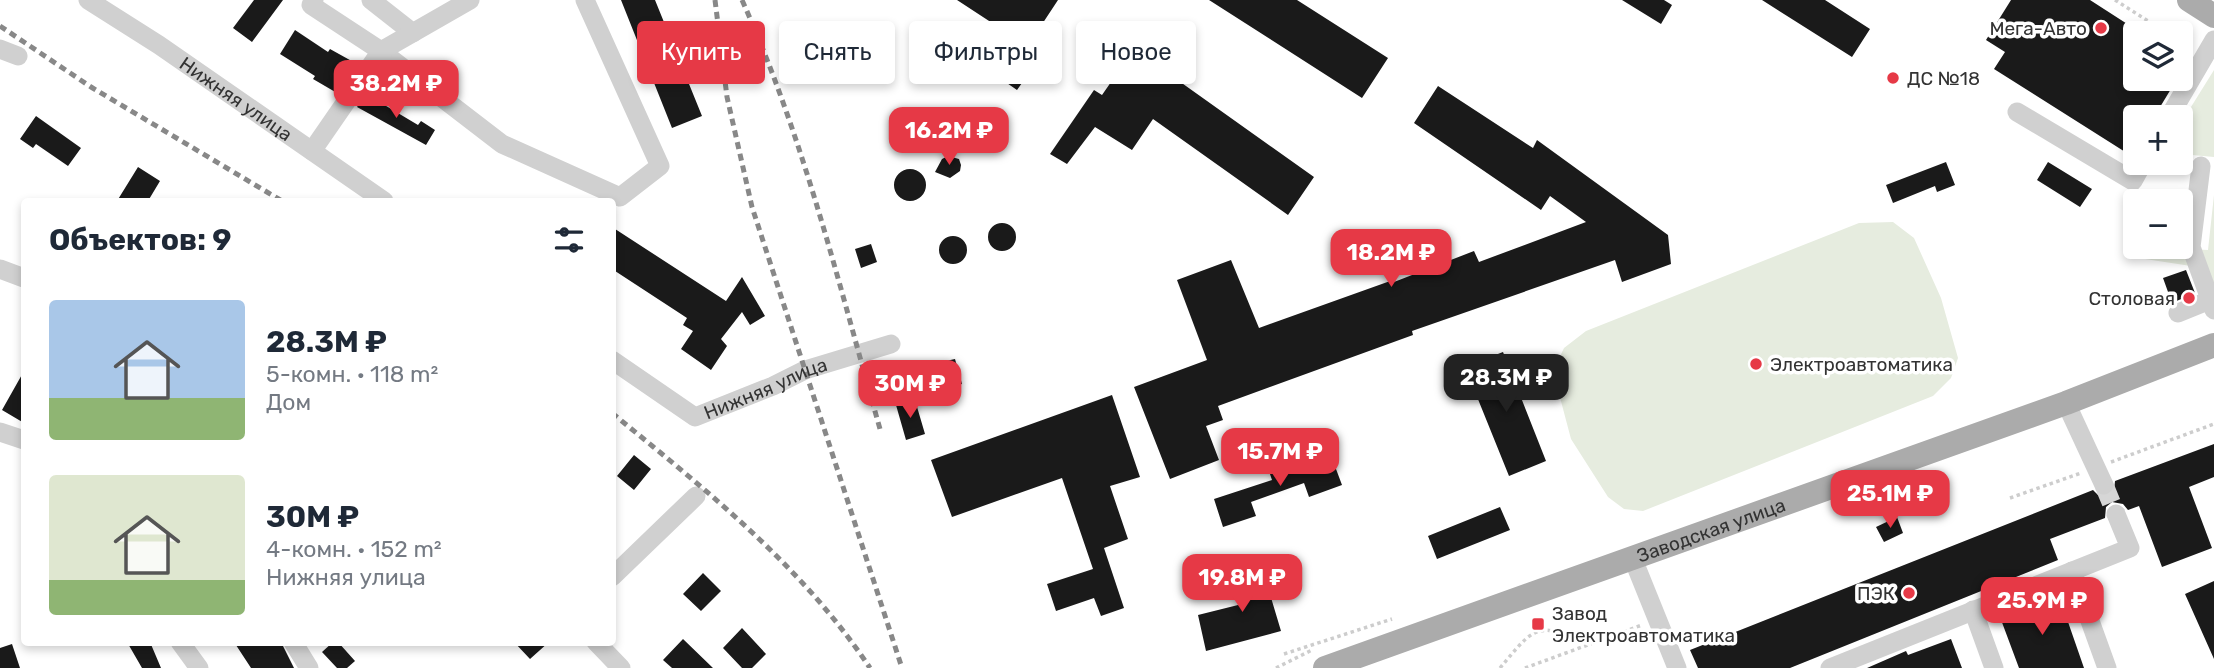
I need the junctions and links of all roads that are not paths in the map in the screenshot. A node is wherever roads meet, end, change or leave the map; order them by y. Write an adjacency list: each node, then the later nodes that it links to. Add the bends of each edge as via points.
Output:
1 (88, 0): 13 (street, Нижняя улица)
2 (314, 0): 10 (street, via 311,5)
3 (371, 0): 8 (street)
4 (470, 0): 8 (street)
5 (585, 0): 10 (street, via 660,166 620,197 502,144)
6 (2189, 0): 7 (main road)
7 (2214, 16)
8 (413, 33): 10 (street)
9 (2214, 40): 11 (street)
10 (380, 51): 13 (street)
11 (2176, 105)
12 (2017, 112): 15 (street, via 2133,181)
13 (312, 151): 16 (street, Нижняя улица)
14 (2201, 166): 19 (street, via 2191,247)
15 (2136, 175)
16 (380, 198)
17 (0, 269): 18 (street)
18 (21, 277)
19 (2212, 305): 20 (street)
20 (2178, 313)
21 (891, 344): 23 (street, Нижняя улица, via 805,370 695,417)
22 (2214, 345): 24 (main road, Заводская улица)
23 (616, 363)
24 (2066, 403): 27 (street); 30 (main road, Заводская улица)
25 (0, 432): 26 (street)
26 (21, 439)
27 (2104, 485)
28 (696, 496): 32 (street)
29 (2116, 514): 31 (street, via 2130,548)
30 (1633, 559): 40 (main road, Заводская улица); 41 (street)
31 (2072, 570): 33 (street); 44 (street)
32 (616, 573)
33 (1973, 610): 42 (street); 43 (street)
34 (183, 646): 37 (street)
35 (295, 646): 38 (street)
36 (600, 646): 39 (street)
37 (199, 668)
38 (309, 668)
39 (621, 668)
40 (1325, 668)
41 (1676, 668)
42 (1830, 668)
43 (1994, 668)
44 (2107, 668)

